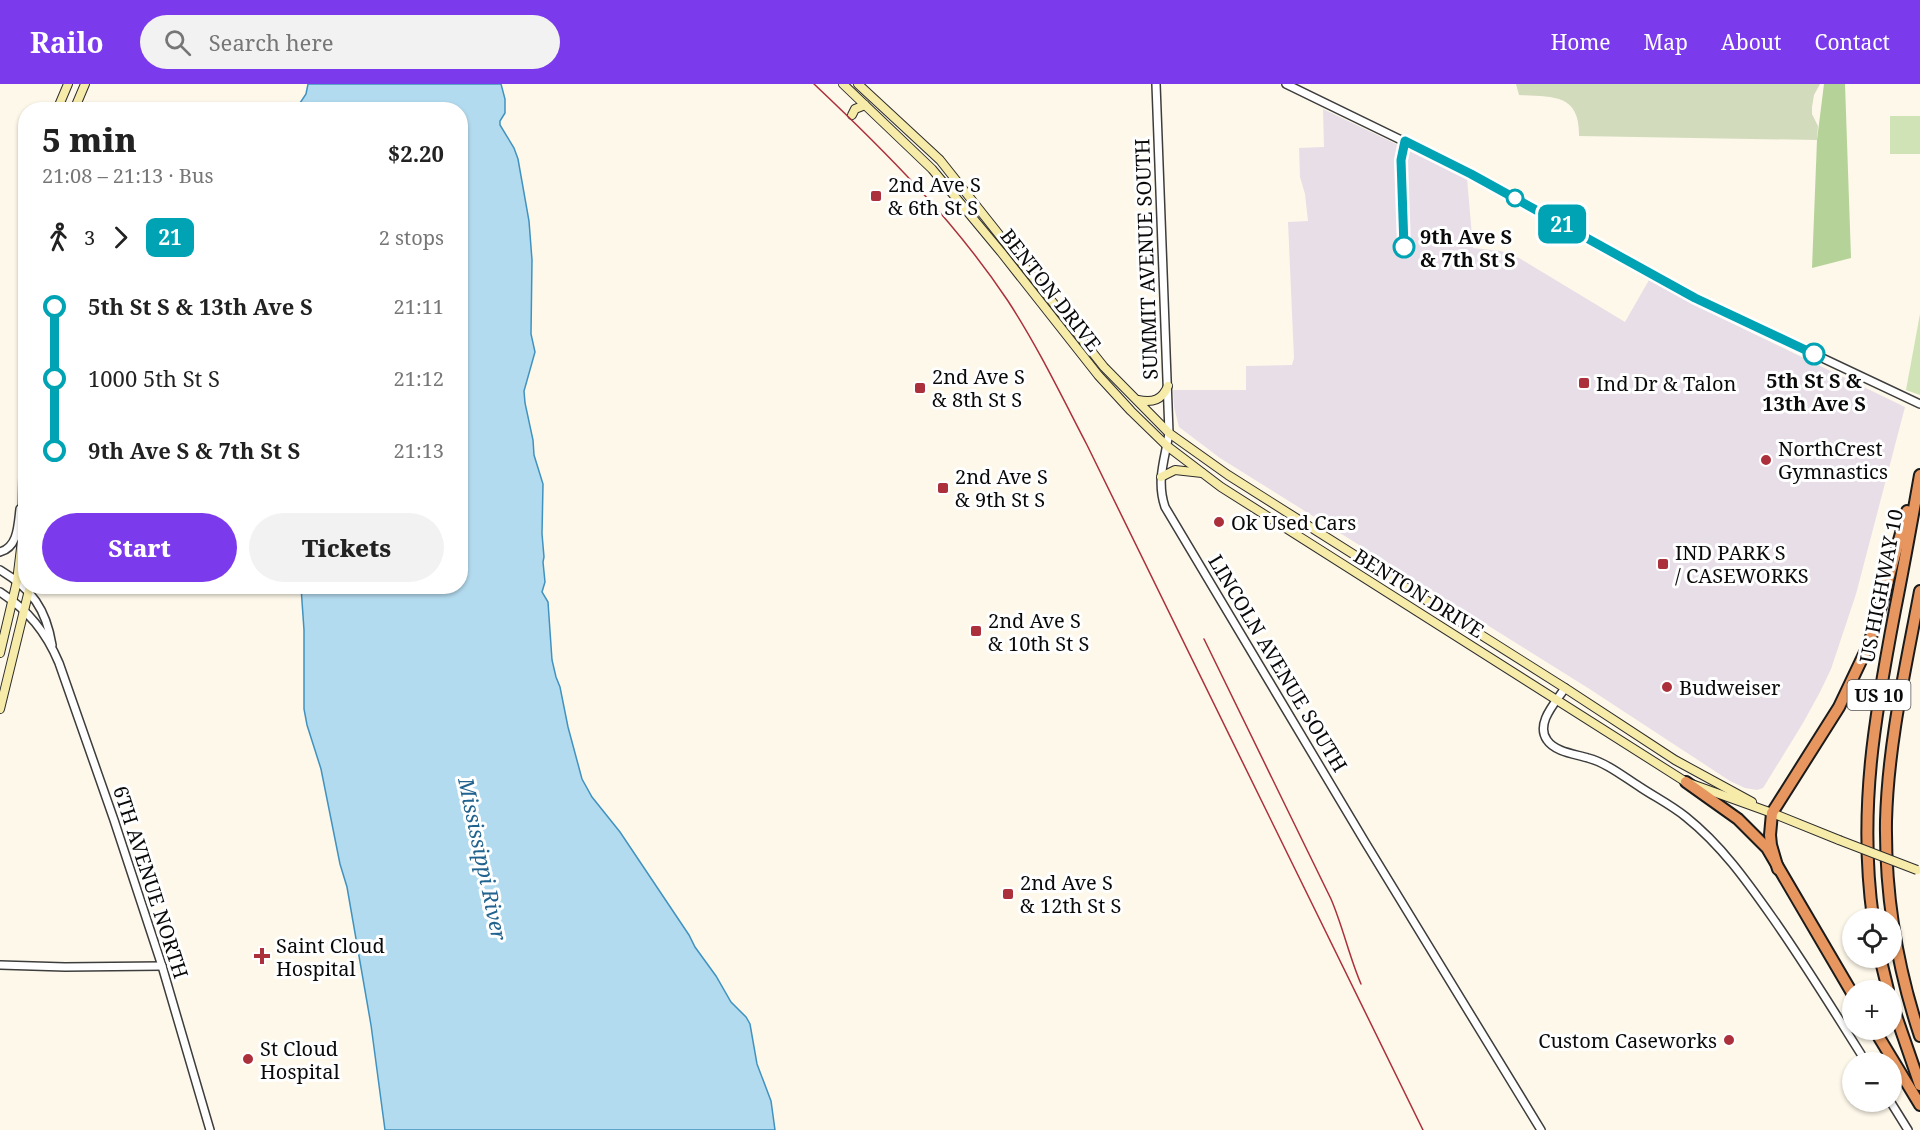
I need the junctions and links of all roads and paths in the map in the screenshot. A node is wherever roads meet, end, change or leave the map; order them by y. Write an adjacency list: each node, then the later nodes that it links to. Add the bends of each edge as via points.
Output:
1 (68, 84): 7 (main road)
2 (85, 84): 8 (main road)
3 (843, 84): 9 (main road, BENTON DRIVE)
4 (858, 84): 12 (main road, BENTON DRIVE, via 940,160 1104,367)
5 (1156, 84): 11 (street, SUMMIT AVENUE SOUTH)
6 (1286, 84): 13 (street, via 1471,174 1695,298)
7 (60, 102)
8 (77, 102)
9 (865, 105): 10 (main road); 15 (main road, BENTON DRIVE, via 932,169 1098,375)
10 (852, 115)
11 (1168, 386): 12 (main road, via 1155,401); 14 (street, SUMMIT AVENUE SOUTH)
12 (1137, 400): 14 (main road, BENTON DRIVE)
13 (1920, 404)
14 (1169, 433): 15 (street, LINCOLN AVENUE SOUTH); 32 (main road, BENTON DRIVE, via 1228,475)
15 (1167, 446): 17 (main road, BENTON DRIVE); 19 (street, LINCOLN AVENUE SOUTH)
16 (1920, 464): 36 (highway, via 1868,646 1839,707)
17 (1204, 474): 19 (main road, via 1182,469); 33 (main road, BENTON DRIVE)
18 (1920, 475): 39 (highway, US HIGHWAY 10 / US 10, via 1869,765 1867,840)
19 (1161, 477): 51 (street, LINCOLN AVENUE SOUTH, via 1165,507)
20 (18, 522): 21 (street, via 14,542)
21 (0, 552)
22 (0, 570): 23 (street, 6TH AVENUE NORTH)
23 (18, 581): 28 (main road)
24 (1920, 591): 44 (highway, US 10, via 1890,772 1886,829 1887,873 1898,953)
25 (0, 592): 28 (street, 6TH AVENUE NORTH)
26 (29, 594): 29 (main road)
27 (32, 594): 30 (street, 6TH AVENUE NORTH, via 49,625)
28 (12, 600): 29 (street, 6TH AVENUE NORTH); 31 (main road)
29 (24, 609): 30 (street, 6TH AVENUE NORTH); 34 (main road)
30 (52, 648): 41 (street, 6TH AVENUE NORTH)
31 (0, 653)
32 (1565, 688): 33 (street); 36 (main road, BENTON DRIVE, via 1675,760)
33 (1557, 701): 35 (main road, BENTON DRIVE); 46 (street, via 1545,720 1543,732 1548,742 1560,750 1592,758 1670,805 1722,850 1796,952)
34 (0, 710)
35 (1686, 782): 36 (main road, BENTON DRIVE); 37 (highway, via 1738,819 1767,848)
36 (1772, 813): 37 (highway, via 1771,845); 38 (main road, BENTON DRIVE, bridge)
37 (1778, 869): 42 (highway)
38 (1918, 870)
39 (1872, 908)
40 (0, 965): 41 (street)
41 (162, 966): 50 (street, 6TH AVENUE NORTH)
42 (1844, 980)
43 (1902, 1033): 47 (highway)
44 (1920, 1036)
45 (1881, 1040): 48 (highway)
46 (1860, 1052)
47 (1920, 1085)
48 (1920, 1105)
49 (1897, 1112): 52 (street)
50 (210, 1130)
51 (1541, 1130)
52 (1908, 1130)

